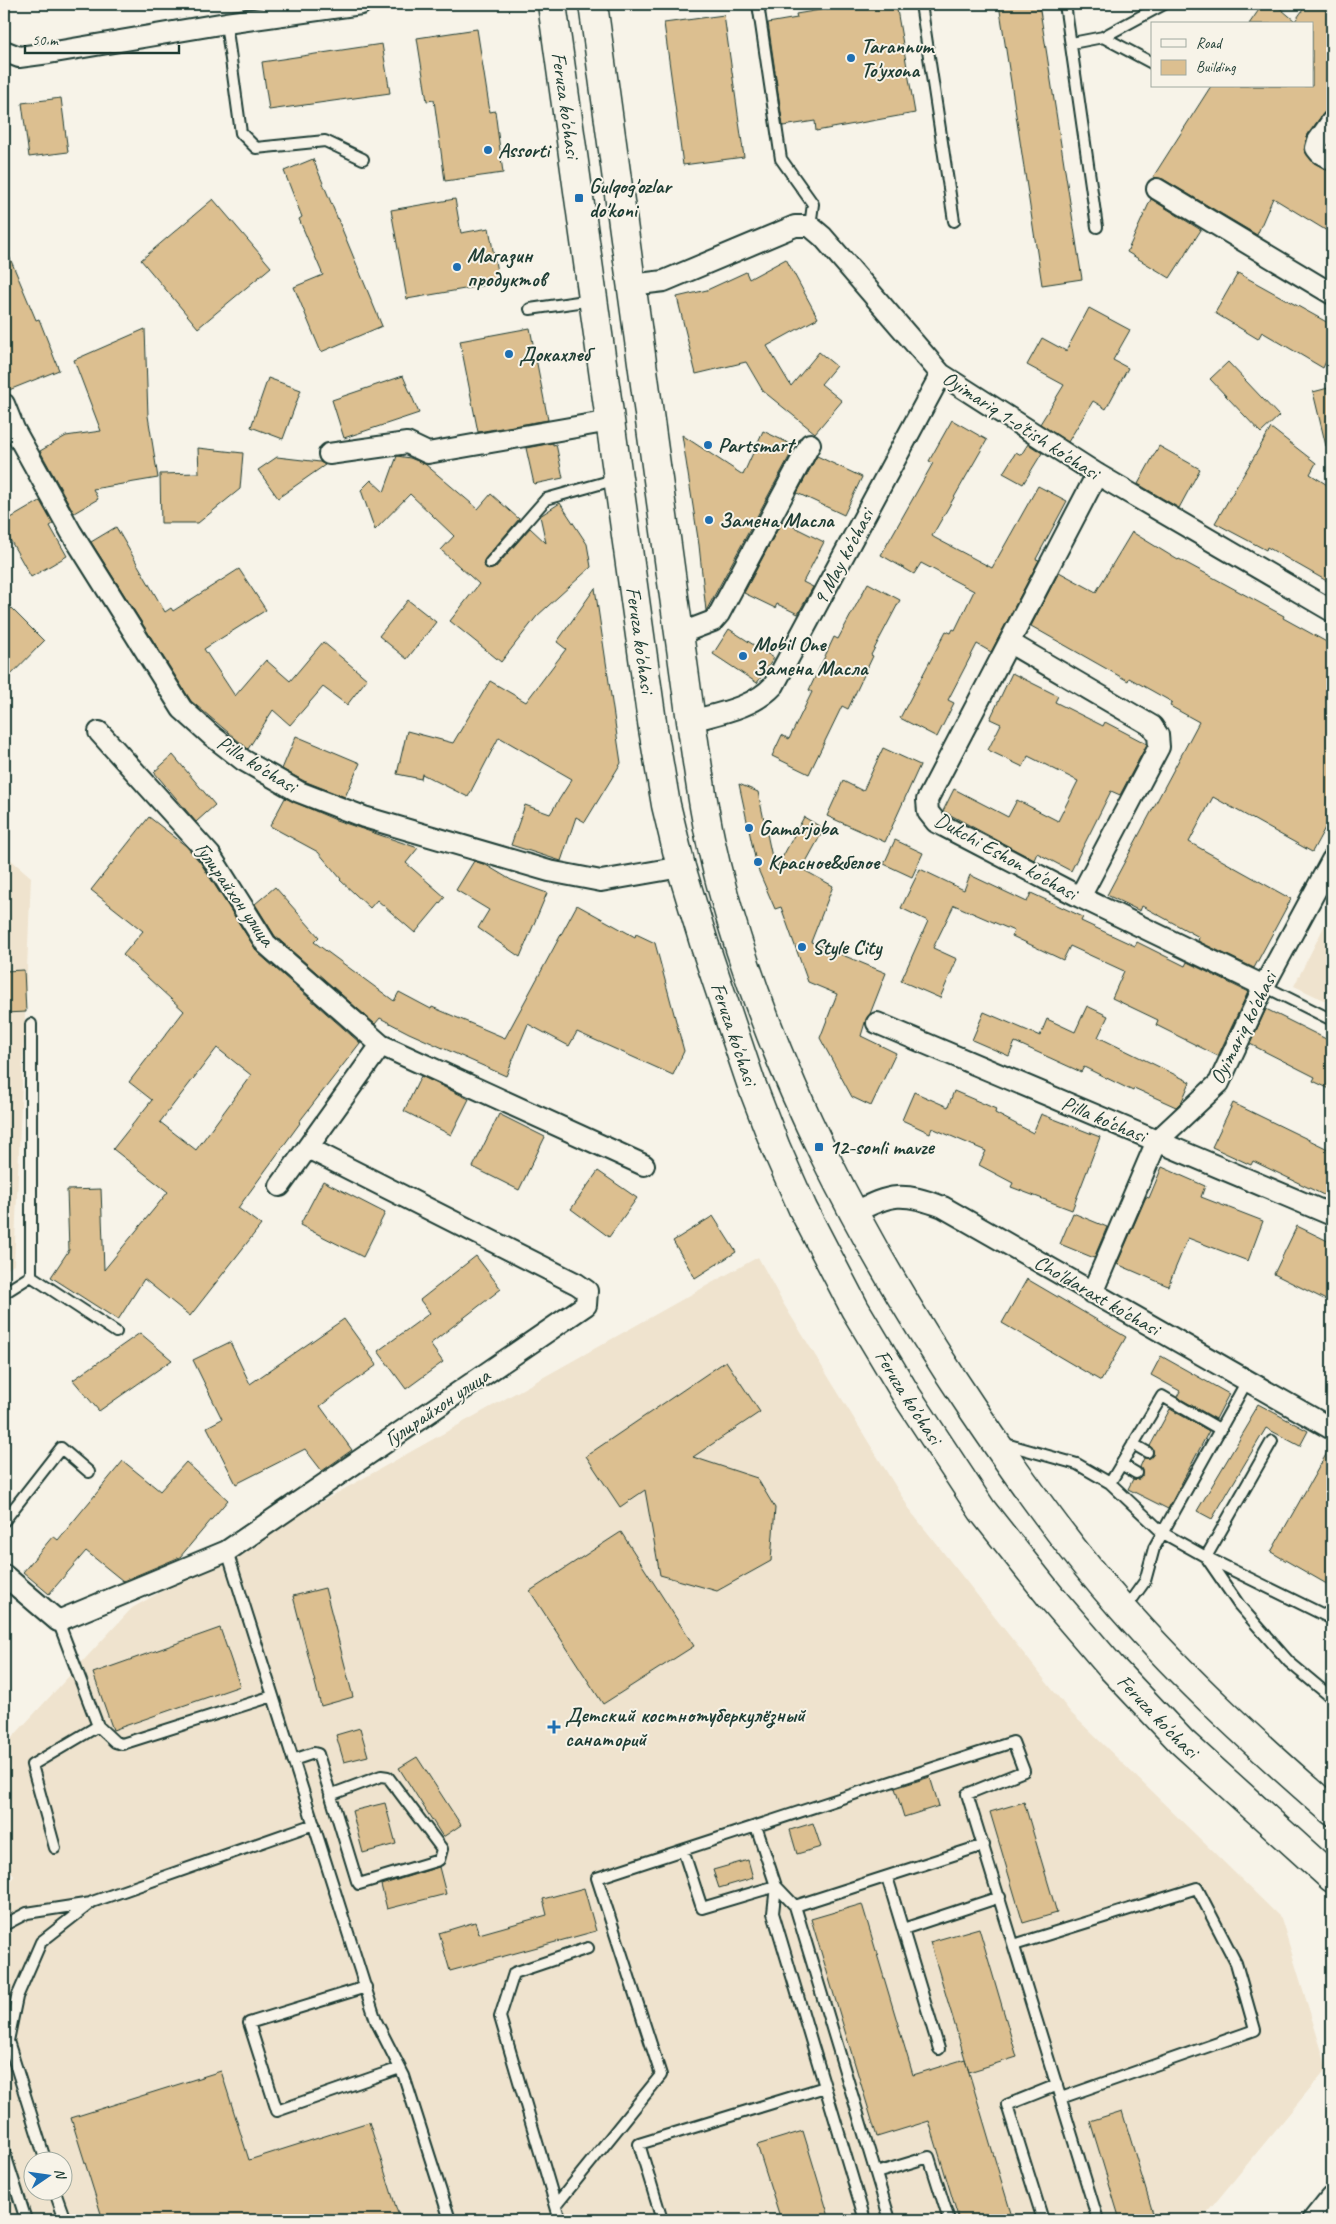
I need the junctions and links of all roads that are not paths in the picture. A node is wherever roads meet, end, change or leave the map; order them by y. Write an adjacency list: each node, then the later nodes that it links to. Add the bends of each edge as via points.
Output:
1 (361, 4): 8 (street)
2 (552, 4): 22 (main road, Feruza ko'chasi)
3 (593, 4): 20 (main road, Feruza ko'chasi)
4 (758, 4): 18 (lane, via 781,159 813,204)
5 (921, 4): 17 (lane)
6 (1065, 4): 10 (lane)
7 (1164, 4): 9 (lane)
8 (226, 23): 11 (street, via 19,57); 14 (lane, via 241,133 256,148 324,141)
9 (1103, 37): 10 (lane); 12 (lane)
10 (1072, 43): 19 (lane)
11 (4, 51)
12 (1151, 62)
13 (1332, 121): 15 (street, via 1316,148)
14 (363, 159)
15 (1332, 160)
16 (1157, 189): 21 (street)
17 (954, 221)
18 (810, 226): 20 (street, via 795,226 664,281); 24 (street, Oyimariq 1-o'tish ko'chasi)
19 (1097, 227)
20 (631, 285): 29 (main road, Feruza ko'chasi)
21 (1332, 294)
22 (593, 300): 23 (lane); 26 (main road, Feruza ko'chasi)
23 (530, 309)
24 (941, 374): 30 (street, Oyimariq 1-o'tish ko'chasi); 36 (street, 9 May ko'chasi, via 774,686 750,703)
25 (4, 404): 39 (street, Pilla ko'chasi, via 14,429 71,532 182,709 243,760 300,792 364,818 550,871 601,881)
26 (610, 421): 28 (street, via 428,453 407,443); 31 (main road, Feruza ko'chasi)
27 (810, 444): 34 (street, via 719,614 713,621)
28 (329, 454)
29 (657, 471): 31 (main road, via 647,462 634,460 624,467); 34 (main road, Feruza ko'chasi)
30 (1097, 474): 33 (street, Oyimariq 1-o'tish ko'chasi); 35 (street, Dukchi Eshon ko'chasi)
31 (618, 478): 32 (lane, via 546,499); 39 (main road, Feruza ko'chasi, via 653,729)
32 (490, 563)
33 (1332, 611)
34 (679, 634): 36 (main road, Feruza ko'chasi)
35 (1010, 643): 40 (street, via 1152,726 1158,735 1158,747); 40 (street, Dukchi Eshon ko'chasi, via 927,800 928,812 936,822)
36 (691, 721): 50 (main road, Feruza ko'chasi, via 706,819 733,924 787,1074 819,1147)
37 (99, 732): 45 (street, Гулирайхон улица, via 210,855 266,944)
38 (1332, 860): 41 (street, Oyimariq ko'chasi)
39 (681, 867): 87 (main road, Feruza ko'chasi, via 711,964 776,1148 854,1309 907,1396 982,1510 1111,1667 1182,1742)
40 (1080, 896): 41 (street, Dukchi Eshon ko'chasi)
41 (1264, 986): 42 (lane); 46 (street, Oyimariq ko'chasi, via 1219,1083)
42 (1332, 1020)
43 (877, 1023): 46 (street, Pilla ko‘chasi)
44 (31, 1024): 52 (lane)
45 (381, 1045): 47 (street); 48 (street, Гулирайхон улица)
46 (1157, 1141): 51 (street, Pilla ko‘chasi); 54 (street, Oyimariq ko'chasi)
47 (308, 1148): 49 (street); 69 (street, Гулирайхон улица, via 577,1284 587,1291 586,1305)
48 (644, 1165)
49 (280, 1186)
50 (854, 1213): 54 (street, Cho'ldaraxt ko'chasi, via 880,1199 895,1196 927,1201 1010,1244); 59 (main road, Feruza ko'chasi, via 894,1286)
51 (1332, 1215)
52 (30, 1276): 53 (lane); 55 (lane)
53 (4, 1293)
54 (1092, 1293): 56 (street, Cho'ldaraxt ko'chasi)
55 (116, 1332)
56 (1247, 1381): 57 (street, Cho'ldaraxt ko'chasi); 58 (lane)
57 (1332, 1429)
58 (1221, 1430): 61 (lane, via 1162,1396); 68 (lane, via 1189,1477)
59 (994, 1440): 66 (lane, via 1078,1464); 72 (main road, Feruza ko'chasi, via 1042,1508)
60 (1272, 1441): 70 (lane)
61 (1133, 1444): 62 (lane); 63 (lane)
62 (1147, 1452)
63 (1122, 1464): 65 (lane); 66 (lane)
64 (89, 1472): 67 (lane, via 61,1448)
65 (1136, 1473)
66 (1110, 1483): 68 (lane)
67 (4, 1521)
68 (1163, 1534): 70 (lane); 72 (lane, via 1154,1548 1145,1581)
69 (227, 1551): 74 (street, Гулирайхон улица); 75 (lane)
70 (1206, 1557): 73 (lane); 76 (lane, via 1239,1605 1283,1655)
71 (4, 1575): 74 (street)
72 (1124, 1611): 80 (main road, Feruza ko'chasi, via 1222,1711)
73 (1332, 1620)
74 (58, 1621): 77 (lane)
75 (273, 1696): 77 (lane, via 122,1744 115,1742); 78 (lane)
76 (1332, 1698)
77 (98, 1726): 84 (lane, via 32,1765)
78 (293, 1760): 79 (lane, via 318,1754); 81 (lane)
79 (330, 1795): 79 (lane, via 359,1884 439,1860 442,1855 442,1849 388,1777 381,1776)
80 (1332, 1811)
81 (314, 1824): 90 (lane); 96 (lane)
82 (756, 1826): 83 (lane, via 1013,1742 1024,1771 967,1794); 85 (lane); 88 (lane)
83 (984, 1845): 86 (lane); 89 (lane)
84 (55, 1848)
85 (683, 1850): 88 (lane, via 702,1908); 106 (lane, via 597,1878 661,2075)
86 (887, 1877): 91 (lane); 93 (lane)
87 (1332, 1878)
88 (776, 1886): 91 (lane); 100 (lane, via 773,1913)
89 (1000, 1897): 93 (lane); 94 (lane)
90 (92, 1902): 92 (lane, via 27,1913); 103 (lane, via 41,1942 17,1997 8,2041)
91 (796, 1906): 104 (lane)
92 (4, 1925)
93 (903, 1930): 97 (lane)
94 (1014, 1945): 99 (lane); 101 (lane, via 1197,1888 1236,1963 1255,2030)
95 (588, 1948): 106 (lane, via 514,1973 500,2017)
96 (366, 1987): 98 (lane, via 376,2020); 98 (lane, via 249,2023 277,2111)
97 (939, 2049)
98 (400, 2068): 109 (lane)
99 (1057, 2085): 101 (lane); 115 (lane, via 1007,2105)
100 (824, 2087): 111 (lane, via 639,2144); 112 (lane)
101 (1061, 2098): 116 (lane)
102 (4, 2152): 107 (lane)
103 (43, 2152)
104 (876, 2173): 113 (lane); 114 (lane, via 929,2157)
105 (59, 2202): 108 (lane)
106 (556, 2205): 110 (lane)
107 (26, 2220)
108 (65, 2220)
109 (450, 2220)
110 (560, 2220)
111 (662, 2220)
112 (865, 2220)
113 (890, 2220)
114 (949, 2220)
115 (1043, 2220)
116 (1098, 2220)

